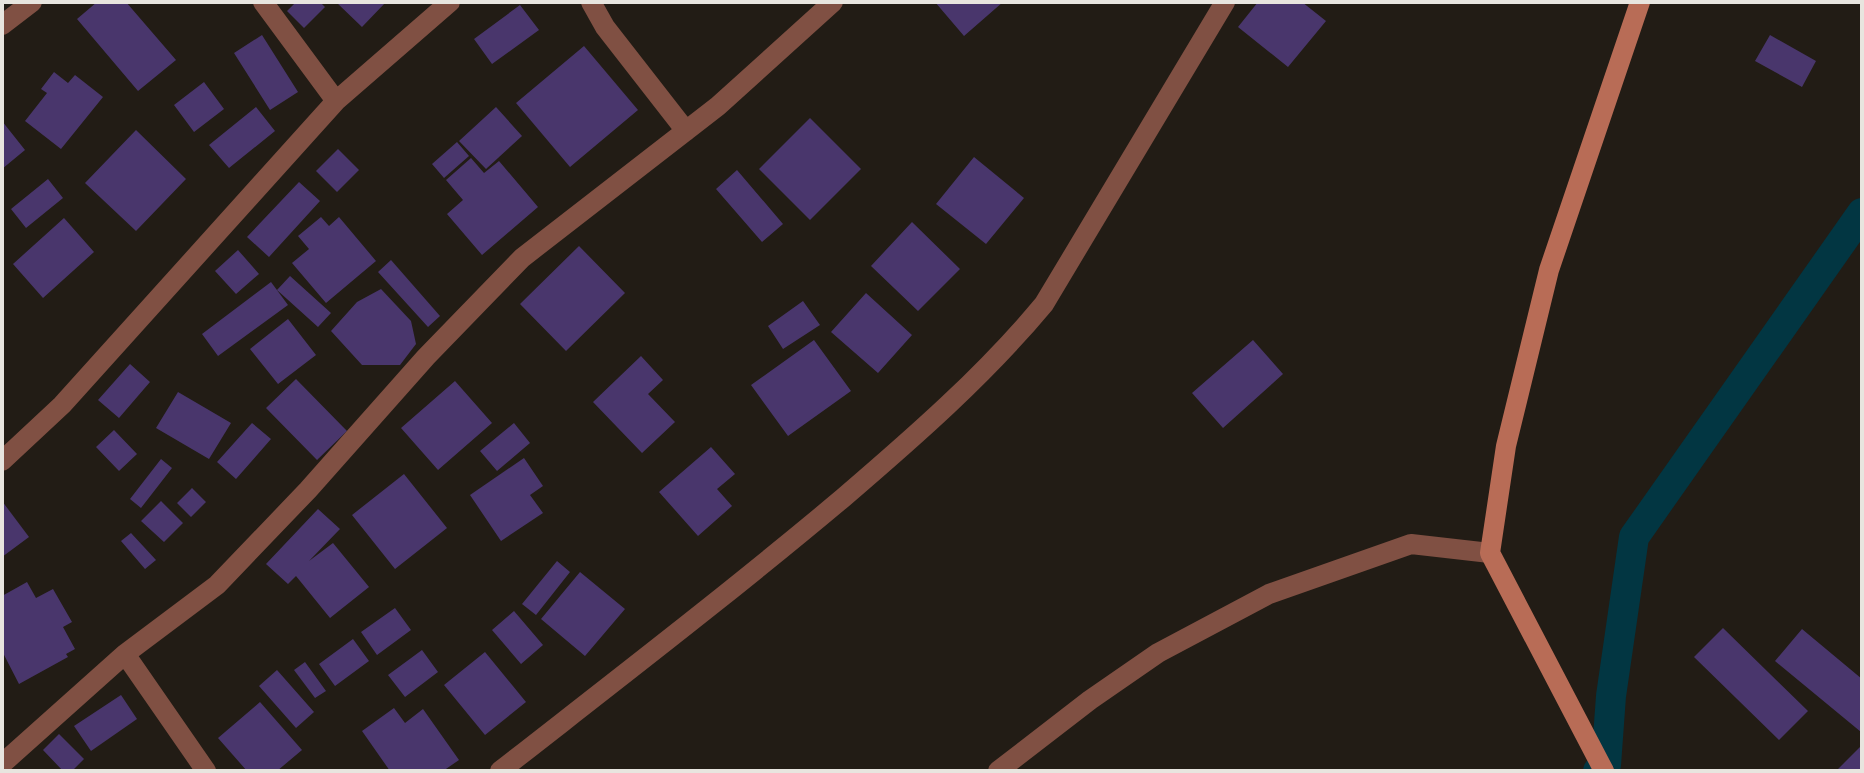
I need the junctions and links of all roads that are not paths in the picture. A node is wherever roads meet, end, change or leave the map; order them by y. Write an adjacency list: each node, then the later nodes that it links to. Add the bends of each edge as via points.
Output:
1 (32, 2): 8 (street)
2 (263, 2): 9 (street)
3 (450, 2): 9 (street)
4 (591, 2): 10 (street)
5 (833, 2): 10 (street)
6 (1225, 2): 16 (street, via 1044,304 1010,345 926,427 753,574)
7 (1640, 2): 12 (main road, via 1549,270 1506,446)
8 (2, 25)
9 (336, 101): 11 (street, via 62,405)
10 (686, 131): 13 (street, via 522,258 217,585)
11 (2, 461)
12 (1490, 553): 17 (street, via 1411,544 1269,594 1158,653); 18 (main road)
13 (125, 654): 14 (street); 15 (street)
14 (2, 764)
15 (206, 771)
16 (500, 771)
17 (998, 771)
18 (1604, 771)

